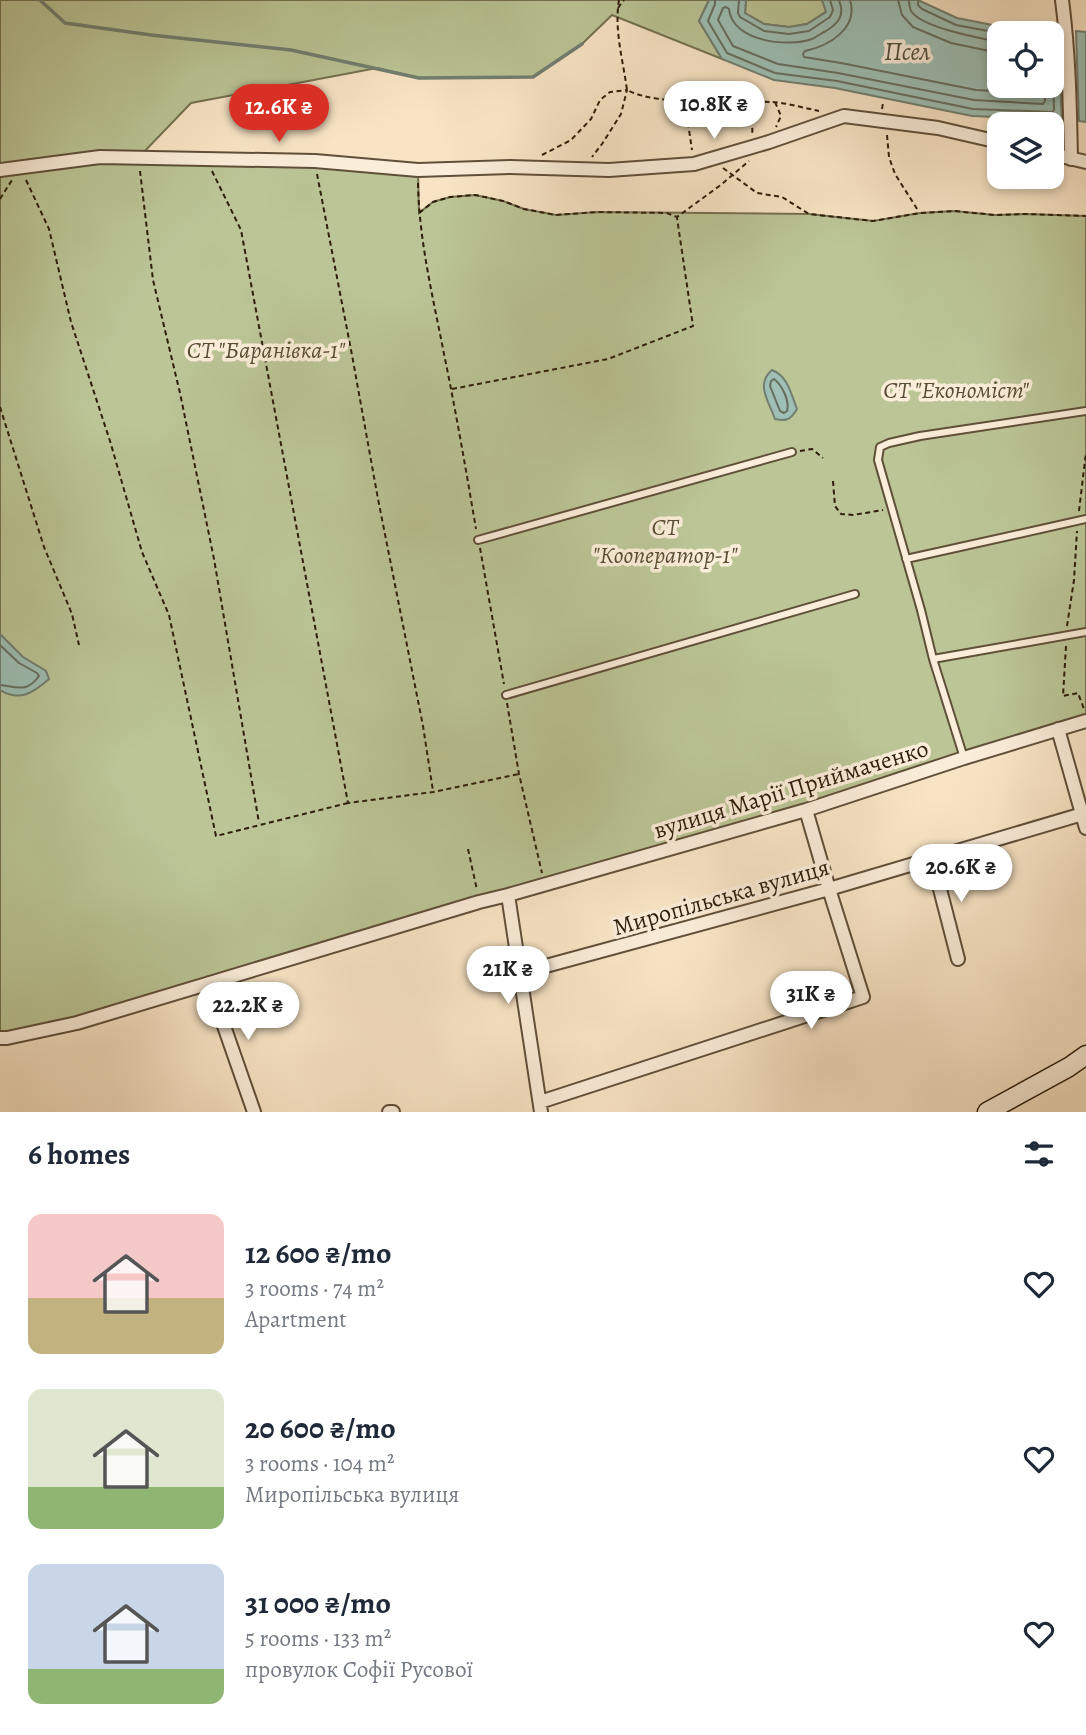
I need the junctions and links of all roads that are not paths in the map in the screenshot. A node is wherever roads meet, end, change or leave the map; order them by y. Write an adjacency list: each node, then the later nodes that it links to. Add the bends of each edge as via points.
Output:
1 (1062, 0): 4 (street)
2 (987, 139): 6 (street, via 844,116 694,164 609,170 418,170 315,161 100,157)
3 (1064, 158): 4 (street)
4 (1071, 159): 5 (street)
5 (1086, 162)
6 (0, 170)
7 (1086, 411): 11 (lane, via 920,436 880,447 877,460)
8 (792, 452): 10 (lane)
9 (1086, 519): 11 (lane)
10 (478, 540)
11 (906, 559): 14 (lane)
12 (855, 594): 15 (lane)
13 (1086, 632): 14 (lane)
14 (933, 659): 18 (lane)
15 (506, 695)
16 (1086, 719): 17 (street, вулиця Марії Приймаченко)
17 (1058, 729): 18 (street, вулиця Марії Приймаченко); 20 (street)
18 (964, 758): 19 (street, вулиця Марії Приймаченко)
19 (806, 810): 23 (street); 24 (street, вулиця Марії Приймаченко)
20 (1084, 814): 21 (street); 22 (street, Миропільська вулиця)
21 (1086, 828)
22 (932, 858): 23 (street, Миропільська вулиця); 25 (street)
23 (829, 889): 26 (street, Миропільська вулиця); 30 (street, via 863,997)
24 (508, 895): 26 (street); 27 (street, вулиця Марії Приймаченко)
25 (958, 958)
26 (520, 973): 30 (street)
27 (209, 983): 28 (street, вулиця Марії Приймаченко, via 78,1023); 31 (street)
28 (0, 1038)
29 (1086, 1055): 32 (main road)
30 (540, 1107)
31 (254, 1112)
32 (987, 1112)

